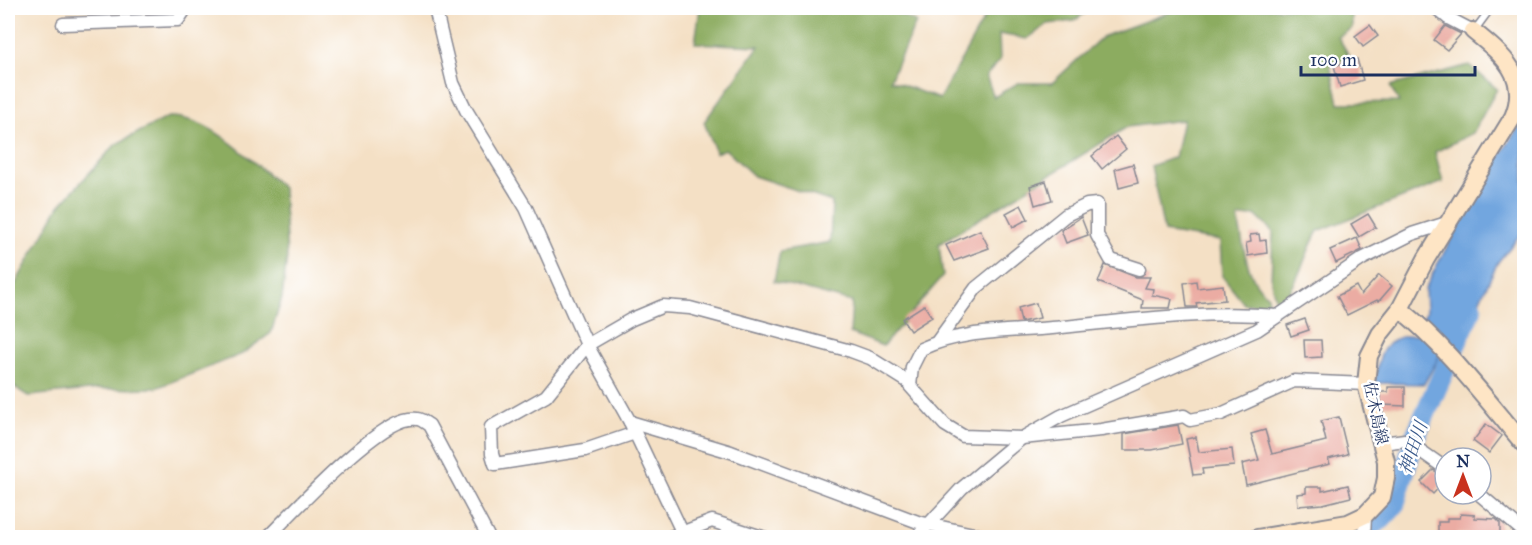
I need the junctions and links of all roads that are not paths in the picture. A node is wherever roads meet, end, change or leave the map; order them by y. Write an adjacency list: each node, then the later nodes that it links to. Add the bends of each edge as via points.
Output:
1 (186, 8): 5 (street, via 178,20)
2 (435, 8): 13 (street, via 453,83 526,208)
3 (1436, 8): 6 (street)
4 (1491, 8): 6 (lane)
5 (63, 24)
6 (1473, 31): 7 (main road, 佐木島線, via 1509,65)
7 (1522, 86): 8 (main road, 佐木島線, via 1513,117)
8 (1450, 222): 10 (main road, 佐木島線); 11 (street, via 1412,234 1362,259)
9 (1139, 269): 12 (street, via 1111,260 1097,235 1097,204 1087,205 1066,215 976,288)
10 (1400, 309): 15 (main road, 佐木島線, via 1380,334 1370,356); 19 (main road, via 1457,366)
11 (1276, 316): 12 (street, via 1130,320 958,336); 17 (street, via 1257,330 1061,416)
12 (937, 342): 14 (street, via 921,349 912,367)
13 (587, 345): 14 (street, via 663,306 690,308 851,351); 16 (street); 16 (street, via 546,396 491,427 495,464 585,450)
14 (910, 383): 17 (street, via 945,426 963,436)
15 (1366, 384): 17 (street, via 1294,381 1221,414); 18 (main road, 佐木島線)
16 (633, 428): 23 (street, via 740,455); 25 (street)
17 (1022, 438): 23 (street, via 962,488)
18 (1382, 443): 20 (street, via 1405,440); 22 (main road, 佐木島線, via 1386,478 1382,496)
19 (1524, 444)
20 (1433, 460)
21 (1493, 506): 24 (street)
22 (1365, 515): 32 (main road, via 1323,529); 33 (street)
23 (930, 524): 30 (street); 31 (street)
24 (1524, 532)
25 (684, 535): 28 (street); 29 (street, via 717,521)
26 (267, 537): 27 (street, via 343,462 388,429 407,419 423,419 450,461)
27 (489, 537)
28 (668, 537)
29 (765, 537)
30 (916, 537)
31 (992, 537)
32 (1257, 537)
33 (1364, 537)

